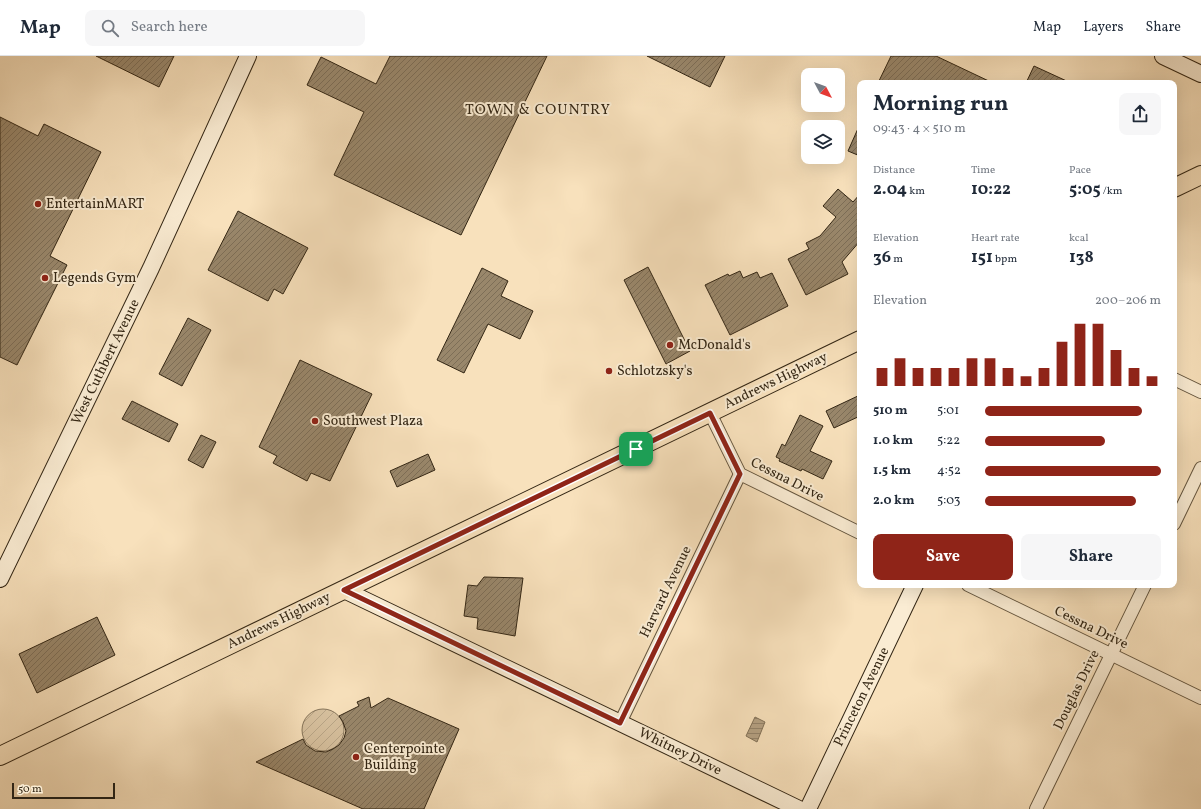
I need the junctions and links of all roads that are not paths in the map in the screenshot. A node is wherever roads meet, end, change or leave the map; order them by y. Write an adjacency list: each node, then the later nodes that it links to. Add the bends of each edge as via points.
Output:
1 (248, 56): 14 (street, West Cuthbert Avenue, via 151,268)
2 (1163, 56): 3 (street)
3 (1201, 74)
4 (1201, 175): 5 (main road)
5 (1177, 187)
6 (857, 341): 9 (main road, Andrews Highway)
7 (1177, 380): 8 (street)
8 (1201, 392)
9 (710, 413): 11 (street, Cessna Drive); 18 (main road, Andrews Highway)
10 (1201, 468): 12 (street)
11 (740, 474): 13 (street, Cessna Drive); 21 (street, Harvard Avenue)
12 (1177, 518)
13 (857, 532)
14 (0, 579)
15 (914, 588): 24 (street, Princeton Avenue)
16 (974, 588): 19 (street, Cessna Drive)
17 (1144, 588): 19 (street, Douglas Drive)
18 (344, 590): 21 (street, Whitney Drive); 22 (main road, Andrews Highway)
19 (1111, 654): 20 (street, Cessna Drive); 25 (street, Douglas Drive)
20 (1201, 698)
21 (620, 723): 23 (street, Whitney Drive)
22 (0, 756)
23 (799, 809)
24 (808, 809)
25 (1036, 809)

